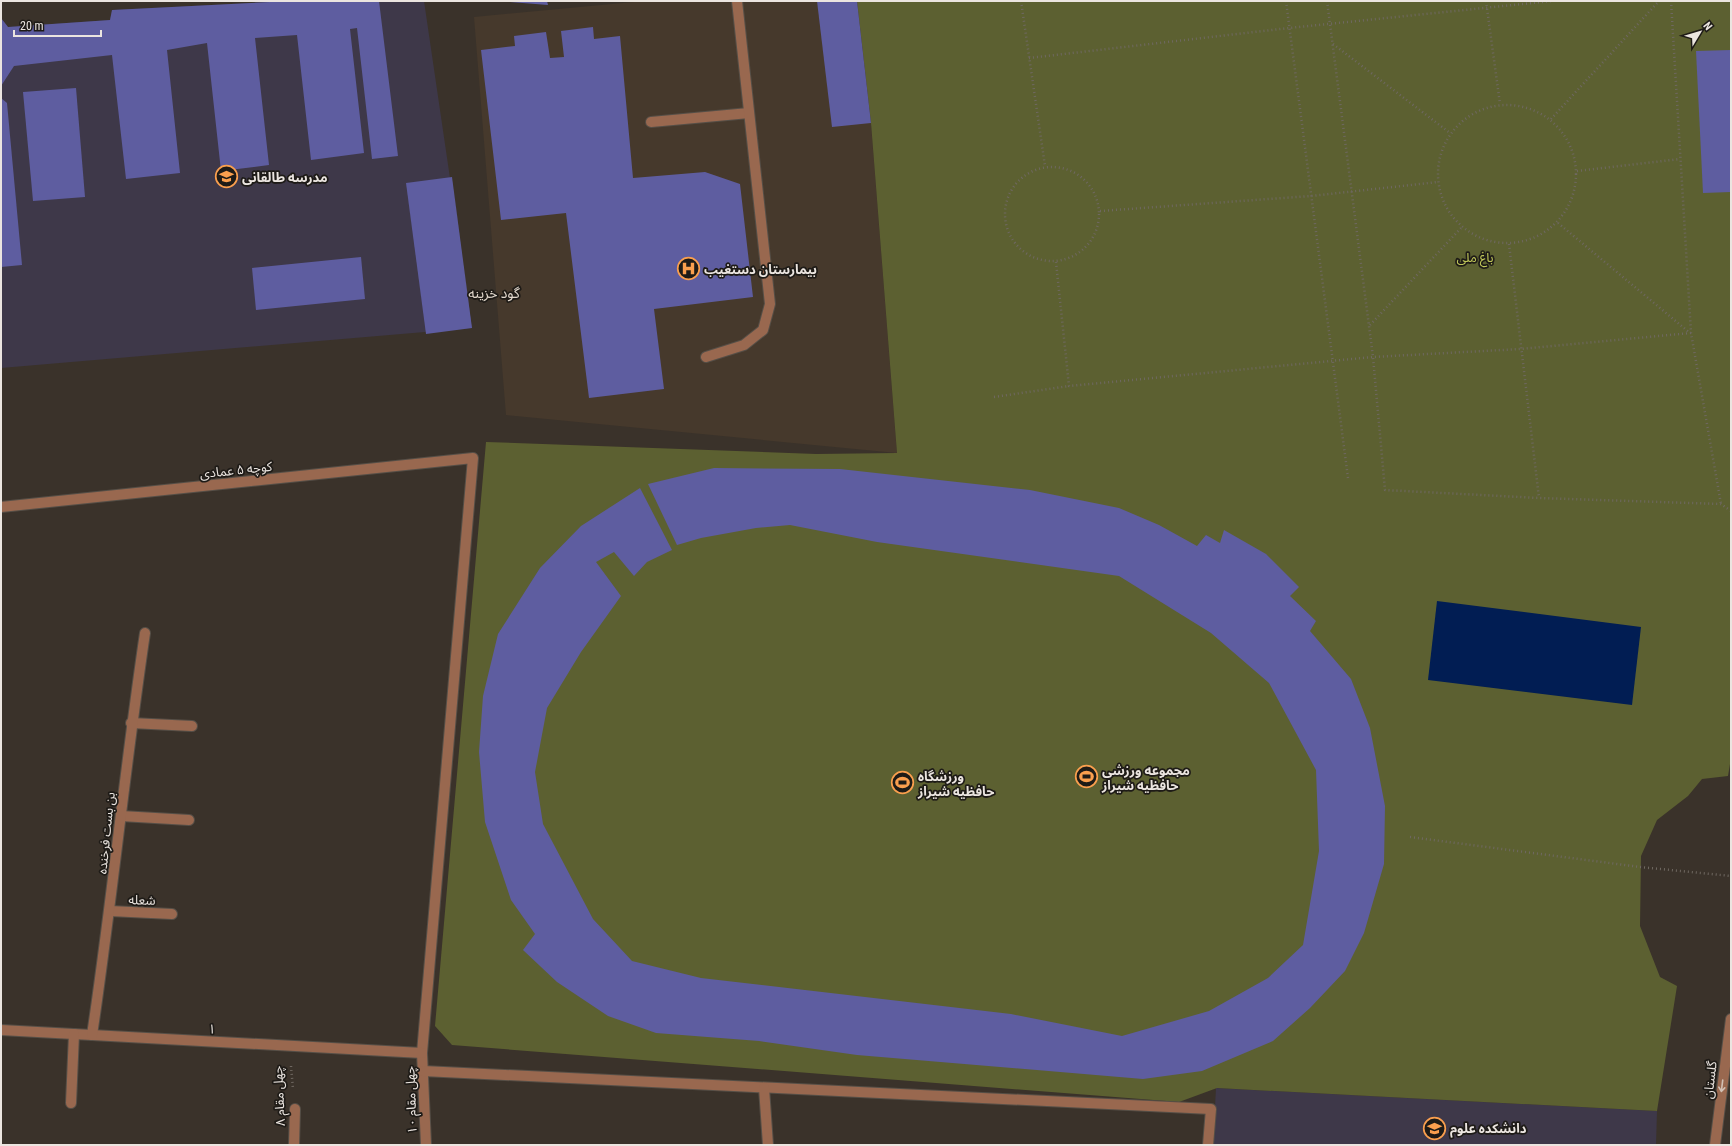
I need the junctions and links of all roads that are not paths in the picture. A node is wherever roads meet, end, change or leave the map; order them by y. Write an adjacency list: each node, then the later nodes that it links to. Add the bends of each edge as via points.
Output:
1 (737, 1): 2 (street)
2 (749, 113): 3 (street); 4 (street, via 770,304 763,330 744,345)
3 (651, 122)
4 (706, 357)
5 (473, 458): 6 (street, کوچه ۵ عمادی); 18 (street, چهل مقام ۱۰)
6 (1, 507)
7 (145, 633): 8 (street, بن بست فرخنده)
8 (132, 723): 9 (street); 10 (street, بن بست فرخنده)
9 (192, 726)
10 (121, 816): 11 (street); 12 (street, بن بست فرخنده)
11 (189, 820)
12 (110, 912): 13 (street, شعله); 17 (street, بن بست فرخنده)
13 (172, 914)
14 (1731, 1019): 27 (street, گلستان, one-way to 27)
15 (1, 1030): 16 (street, ۱)
16 (74, 1034): 17 (street, ۱); 21 (street)
17 (92, 1035): 18 (street, ۱)
18 (422, 1053): 19 (street, چهل مقام ۱۰)
19 (423, 1071): 20 (street); 24 (street, چهل مقام ۱۰)
20 (764, 1088): 25 (street); 26 (street, via 1211,1109)
21 (71, 1103)
22 (295, 1109): 23 (street, چهل مقام ۸)
23 (294, 1145)
24 (426, 1145)
25 (768, 1145)
26 (1208, 1145)
27 (1715, 1145)

